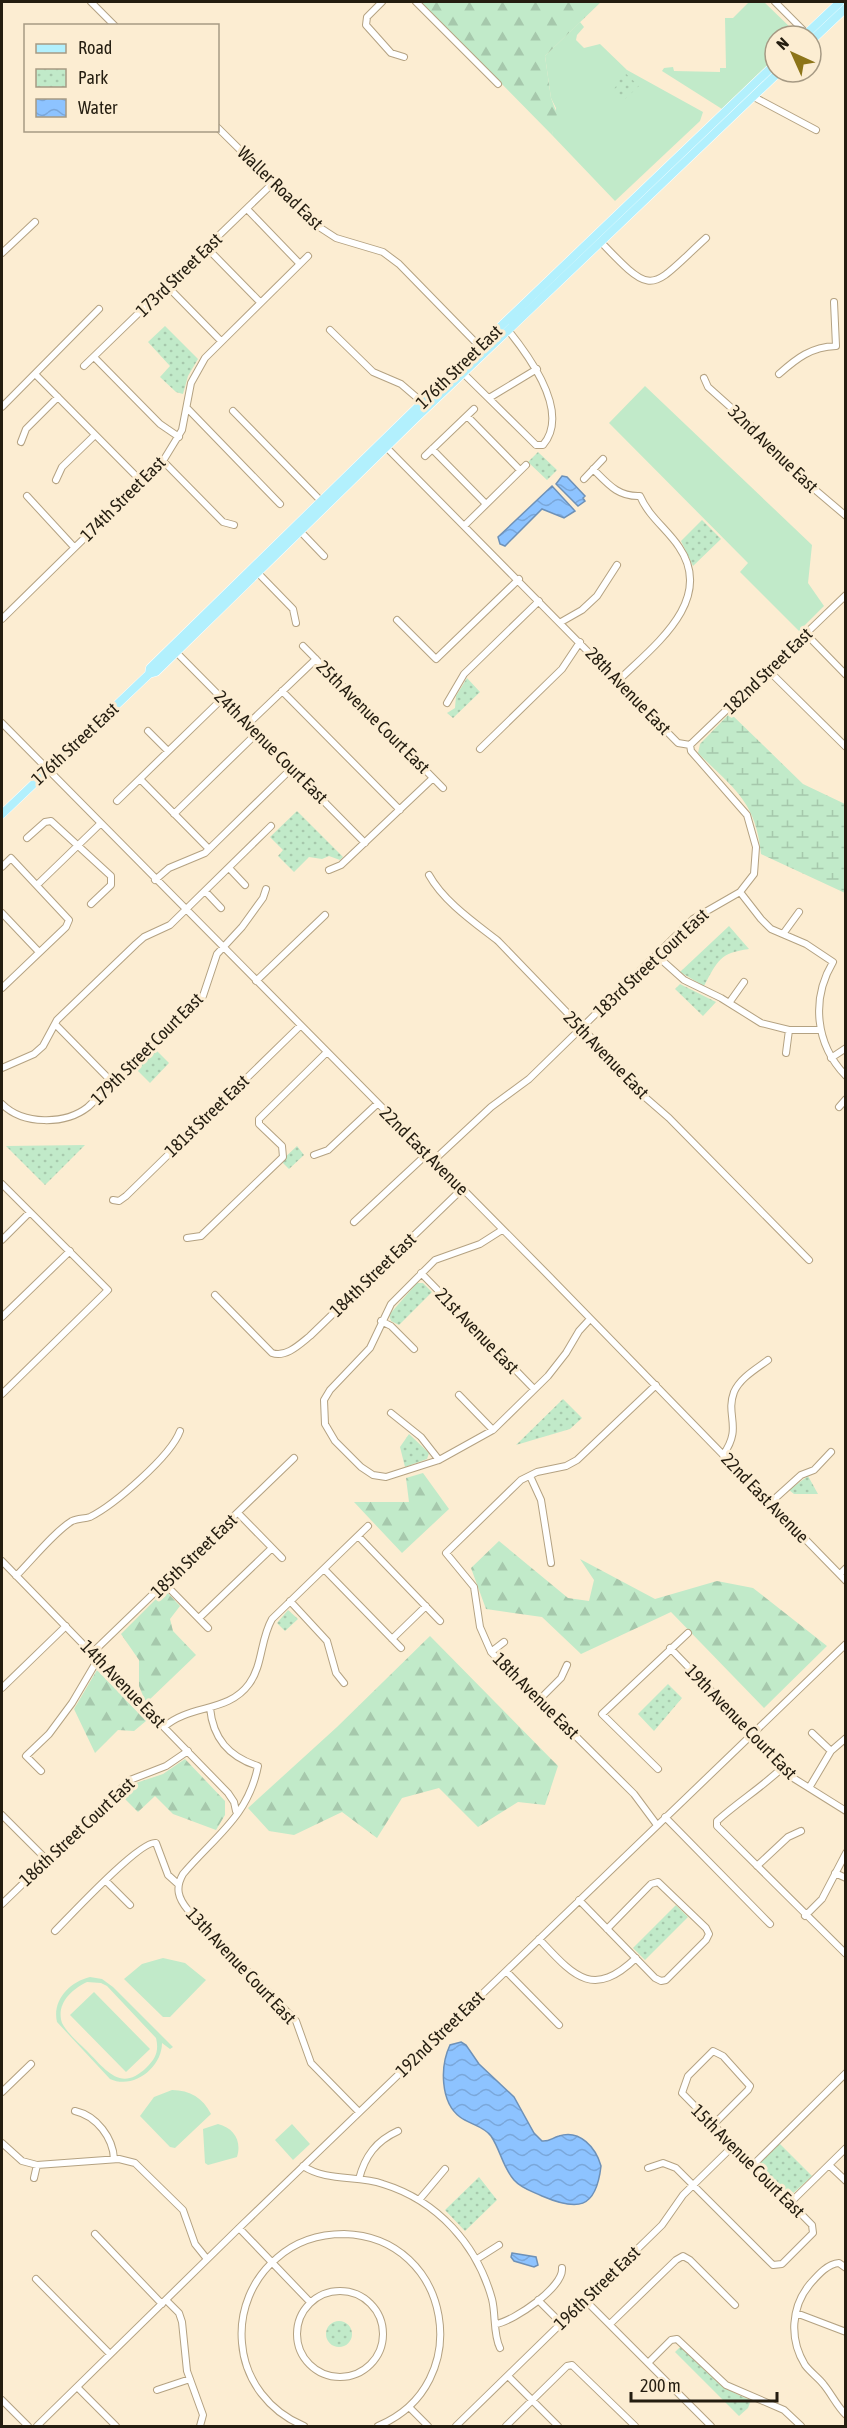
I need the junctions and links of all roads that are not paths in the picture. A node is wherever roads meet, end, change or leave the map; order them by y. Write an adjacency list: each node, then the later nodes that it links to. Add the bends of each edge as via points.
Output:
1 (91, 2): 7 (street)
2 (382, 2): 11 (street, via 366,25 391,53)
3 (416, 2): 13 (street)
4 (775, 2): 8 (street)
5 (840, 2): 9 (main road)
6 (846, 8): 10 (main road)
7 (113, 24)
8 (796, 24)
9 (821, 24)
10 (823, 27)
11 (404, 57)
12 (763, 76): 22 (main road, 176th Street East)
13 (498, 84)
14 (767, 84): 15 (main road, 176th Street East)
15 (754, 97): 17 (street); 22 (main road, 176th Street East)
16 (219, 129): 18 (street, Waller Road East)
17 (816, 130)
18 (273, 183): 19 (street, 173rd Street East); 36 (street, Waller Road East, via 327,233 369,246 394,260)
19 (247, 209): 23 (street, 173rd Street East); 26 (street)
20 (35, 222): 24 (street)
21 (706, 237): 22 (street, via 662,278 652,282 635,277)
22 (598, 239): 32 (main road, 176th Street East); 36 (main road, 176th Street East)
23 (207, 248): 27 (street, 173rd Street East); 28 (street)
24 (2, 253)
25 (308, 255): 26 (street, 174th Street East)
26 (299, 263): 28 (street, 174th Street East)
27 (167, 286): 33 (street); 37 (street, 173rd Street East)
28 (260, 302): 33 (street, 174th Street East)
29 (834, 302): 34 (street)
30 (99, 309): 41 (street)
31 (330, 330): 46 (street, via 373,372 400,384)
32 (508, 330): 36 (main road, 176th Street East); 39 (street)
33 (221, 341): 48 (street, 174th Street East, via 196,373)
34 (836, 345): 35 (street); 42 (street, via 812,350)
35 (844, 346)
36 (482, 349): 40 (main road, 176th Street East); 46 (main road, 176th Street East)
37 (94, 357): 38 (street, 173rd Street East); 54 (street, via 160,424)
38 (84, 366)
39 (537, 369): 45 (street); 45 (street, via 552,419 548,439 540,447)
40 (463, 373): 45 (street); 56 (main road, 176th Street East)
41 (35, 374): 44 (street); 47 (street)
42 (779, 374)
43 (704, 378): 71 (street, 32nd Avenue East, via 708,387 755,429 793,471)
44 (58, 397): 53 (street); 55 (street, via 26,429)
45 (489, 398)
46 (422, 402): 52 (main road, 176th Street East)
47 (2, 407)
48 (188, 409): 54 (street, 174th Street East); 69 (street)
49 (474, 409): 51 (street)
50 (233, 411): 68 (street)
51 (467, 416): 57 (street); 63 (street)
52 (405, 419): 56 (main road); 68 (main road, 176th Street East)
53 (95, 435): 65 (street, via 62,467); 66 (street)
54 (179, 437): 60 (street, 174th Street East)
55 (21, 442)
56 (386, 447): 73 (street, 28th Avenue East); 74 (main road, 176th Street East)
57 (432, 449): 58 (street); 70 (street)
58 (425, 456)
59 (603, 459): 62 (street)
60 (163, 460): 66 (street, 174th Street East); 72 (street, via 223,522)
61 (526, 465): 63 (street)
62 (593, 469): 64 (street); 95 (street, via 618,493 640,496 654,520 677,545 689,571 687,599 677,620)
63 (520, 470): 70 (street)
64 (584, 478)
65 (56, 480)
66 (142, 482): 76 (street, 174th Street East)
67 (27, 496): 76 (street)
68 (321, 501): 75 (main road, 176th Street East)
69 (280, 504)
70 (486, 504): 73 (street)
71 (846, 516)
72 (234, 525)
73 (465, 525): 80 (street, 28th Avenue East)
74 (300, 531): 77 (street); 79 (main road, 176th Street East)
75 (275, 546): 79 (main road, via 275,551 250,574); 93 (main road, 176th Street East, via 150,668)
76 (74, 548): 83 (street, 174th Street East)
77 (324, 555)
78 (617, 565): 85 (street, via 597,596)
79 (254, 575): 86 (street, via 293,609); 90 (main road, 176th Street East)
80 (519, 579): 82 (street, 28th Avenue East); 84 (street, via 436,659)
81 (846, 595): 87 (street, 182nd Street East)
82 (539, 601): 85 (street, 28th Avenue East); 98 (street, via 464,674)
83 (2, 619)
84 (397, 620)
85 (561, 622): 88 (street, 28th Avenue East)
86 (296, 623)
87 (806, 634): 92 (street, 182nd Street East); 94 (street)
88 (580, 642): 95 (street, 28th Avenue East); 105 (street, via 562,669)
89 (303, 646): 91 (street, 25th Avenue Court East)
90 (176, 652): 93 (main road, 176th Street East); 97 (street, 24th Avenue Court East)
91 (316, 659): 96 (street); 109 (street, 25th Avenue Court East)
92 (768, 670): 103 (street, 182nd Street East); 104 (street)
93 (149, 674): 108 (main road, 176th Street East)
94 (846, 675)
95 (618, 681): 103 (street, 28th Avenue East, via 678,743)
96 (282, 691): 100 (street); 113 (street)
97 (222, 698): 100 (street, 24th Avenue Court East); 106 (street)
98 (447, 703)
99 (2, 723): 108 (street, 22nd East Avenue)
100 (248, 724): 102 (street, 24th Avenue Court East)
101 (148, 731): 106 (street)
102 (257, 733): 107 (street, 24th Avenue Court East); 115 (street)
103 (690, 745): 131 (street, 28th Avenue East, via 691,751 743,808 752,828 757,865)
104 (846, 747)
105 (480, 749)
106 (168, 751): 110 (street)
107 (292, 768): 119 (street, 24th Avenue Court East); 121 (street)
108 (47, 770): 114 (main road, 176th Street East); 116 (street, 22nd East Avenue)
109 (433, 778): 111 (street, 25th Avenue Court East); 113 (street)
110 (140, 779): 112 (street); 115 (street)
111 (443, 788)
112 (117, 801)
113 (400, 810): 119 (street)
114 (2, 814)
115 (174, 814): 121 (street)
116 (100, 824): 120 (street); 126 (street, 22nd East Avenue)
117 (271, 826): 123 (street)
118 (27, 838): 120 (street, via 51,821)
119 (365, 843): 124 (street, via 341,865)
120 (77, 846): 127 (street); 132 (street, via 111,876 112,881)
121 (209, 849): 126 (street, via 169,868)
122 (2, 867): 127 (street, via 11,858)
123 (229, 868): 128 (street); 130 (street)
124 (329, 870)
125 (429, 875): 148 (street, 25th Avenue East)
126 (155, 880): 134 (street, 22nd East Avenue)
127 (38, 885): 140 (street, via 69,921)
128 (245, 885)
129 (266, 889): 139 (street, 179th Street Court East, via 264,898)
130 (205, 891): 133 (street); 134 (street)
131 (740, 892): 138 (street, via 760,919); 141 (street, 183rd Street Court East, via 706,909)
132 (91, 904)
133 (221, 908)
134 (185, 910): 139 (street, 22nd East Avenue); 146 (street, via 170,925 136,944)
135 (799, 912): 138 (street)
136 (2, 913): 140 (street)
137 (325, 915): 142 (street)
138 (783, 934): 150 (street, via 833,962 821,989)
139 (223, 948): 142 (street, 22nd East Avenue); 157 (street, 179th Street Court East, via 214,961 203,996)
140 (39, 952): 144 (street)
141 (656, 955): 145 (street, via 684,980); 148 (street, 183rd Street Court East)
142 (256, 981): 147 (street, 22nd East Avenue)
143 (744, 982): 145 (street)
144 (3, 983)
145 (729, 1003): 149 (street, via 761,1023)
146 (55, 1024): 155 (street, via 34,1054); 157 (street)
147 (300, 1026): 152 (street, 22nd East Avenue); 167 (street, 181st Street East, via 126,1196)
148 (582, 1028): 164 (street, 183rd Street Court East); 174 (street, 25th Avenue East, via 631,1085 669,1118)
149 (789, 1030): 150 (street); 153 (street)
150 (820, 1030): 154 (street)
151 (846, 1048): 154 (street)
152 (326, 1053): 160 (street, 22nd East Avenue); 171 (street, via 259,1119 259,1124 282,1146 283,1157 201,1236)
153 (786, 1053)
154 (831, 1058): 156 (street)
155 (2, 1068)
156 (846, 1076)
157 (113, 1083): 159 (street, 179th Street Court East, via 77,1115 65,1119 26,1119)
158 (846, 1099): 161 (street)
159 (2, 1104)
160 (377, 1104): 162 (street, 22nd East Avenue); 163 (street, via 328,1150)
161 (839, 1107)
162 (427, 1154): 164 (street, 22nd East Avenue); 169 (street)
163 (314, 1155)
164 (434, 1160): 166 (street, 22nd East Avenue)
165 (2, 1184): 168 (street)
166 (462, 1189): 170 (street, 22nd East Avenue); 176 (street, 184th Street East, via 309,1336 279,1354 272,1353)
167 (113, 1200)
168 (30, 1212): 172 (street); 173 (street)
169 (354, 1222)
170 (502, 1230): 175 (street, via 480,1244 440,1257); 178 (street, 22nd East Avenue)
171 (187, 1238)
172 (2, 1240)
173 (70, 1251): 177 (street); 184 (street, via 108,1290)
174 (809, 1260)
175 (421, 1273): 179 (street, via 391,1304); 183 (street, 21st Avenue East)
176 (215, 1295)
177 (2, 1317)
178 (590, 1319): 182 (street, 22nd East Avenue); 183 (street, via 561,1361)
179 (381, 1321): 180 (street); 192 (street, via 370,1348 330,1390 324,1409 330,1434 373,1475 386,1477)
180 (414, 1349)
181 (768, 1360): 190 (street, via 749,1374 735,1392 734,1434)
182 (656, 1385): 190 (street, 22nd East Avenue); 193 (street, via 577,1460)
183 (534, 1389): 187 (street)
184 (2, 1394)
185 (459, 1395): 187 (street)
186 (390, 1413): 192 (street, via 421,1437)
187 (493, 1430): 192 (street)
188 (180, 1431): 205 (street, via 159,1461 109,1504 90,1517 71,1522)
189 (831, 1452): 194 (street)
190 (723, 1455): 194 (street, 22nd East Avenue)
191 (294, 1458): 195 (street, 185th Street East)
192 (439, 1460)
193 (530, 1476): 201 (street, via 541,1500); 220 (street, 18th Avenue East, via 521,1480 446,1553 474,1587 480,1628)
194 (770, 1503): 204 (street, 22nd East Avenue)
195 (238, 1513): 198 (street); 207 (street, 185th Street East)
196 (368, 1526): 197 (street)
197 (358, 1536): 203 (street); 209 (street)
198 (272, 1548): 199 (street); 210 (street)
199 (282, 1558)
200 (2, 1561): 205 (street, 14th Avenue East)
201 (551, 1563)
202 (846, 1568): 204 (street)
203 (324, 1569): 208 (street); 215 (street)
204 (840, 1574): 206 (street, 22nd East Avenue)
205 (16, 1576): 212 (street, 14th Avenue East)
206 (846, 1581)
207 (165, 1583): 210 (street); 221 (street, 185th Street East)
208 (290, 1601): 224 (street, via 327,1641 336,1673); 227 (street, via 268,1626 249,1684 233,1699)
209 (426, 1606): 211 (street); 215 (street)
210 (199, 1618): 213 (street)
211 (440, 1621)
212 (66, 1626): 221 (street, 14th Avenue East); 225 (street)
213 (208, 1628)
214 (688, 1633): 219 (street)
215 (392, 1639): 218 (street)
216 (504, 1642): 220 (street)
217 (846, 1644): 229 (street, 192nd Street East)
218 (401, 1648)
219 (670, 1648): 229 (street, 19th Avenue Court East); 235 (street, via 602,1714)
220 (491, 1652): 226 (street, 18th Avenue East)
221 (92, 1653): 222 (street, 14th Avenue East)
222 (98, 1659): 228 (street, 14th Avenue East); 236 (street, via 49,1734 26,1756)
223 (567, 1665): 226 (street, via 561,1678)
224 (344, 1683)
225 (2, 1688)
226 (538, 1701): 242 (street, 18th Avenue East, via 634,1794)
227 (210, 1708): 228 (street, via 185,1713); 239 (street, via 215,1732 224,1747 240,1760 258,1766 248,1799)
228 (164, 1727): 232 (street, 14th Avenue East)
229 (752, 1733): 234 (street, 19th Avenue Court East); 241 (street, 192nd Street East)
230 (812, 1733): 233 (street)
231 (846, 1738): 233 (street)
232 (188, 1751): 239 (street, 14th Avenue East, via 228,1793); 245 (street, 186th Street Court East, via 166,1766 130,1780)
233 (831, 1751): 237 (street)
234 (782, 1768): 237 (street, 19th Avenue Court East); 246 (street, via 717,1821 717,1826)
235 (658, 1769)
236 (41, 1771)
237 (809, 1788): 238 (street, 19th Avenue Court East)
238 (846, 1811)
239 (236, 1812): 250 (street, via 229,1828 186,1870)
240 (2, 1815): 245 (street)
241 (665, 1816): 242 (street, 192nd Street East); 255 (street)
242 (657, 1825): 251 (street, 192nd Street East)
243 (801, 1832): 246 (street, via 788,1837)
244 (846, 1854): 247 (street)
245 (47, 1860): 252 (street, 186th Street Court East)
246 (757, 1866): 254 (street)
247 (836, 1873): 248 (street); 254 (street, via 822,1899)
248 (846, 1878)
249 (106, 1881): 250 (street, 13th Avenue Court East, via 141,1848 155,1842 168,1875); 253 (street); 257 (street)
250 (178, 1884): 267 (street, 13th Avenue Court East, via 184,1905 296,2021 311,2063)
251 (579, 1900): 256 (street); 258 (street, 192nd Street East)
252 (2, 1904)
253 (130, 1905)
254 (805, 1916): 259 (street)
255 (770, 1924)
256 (607, 1929): 260 (street); 260 (street, via 651,1884 658,1882 706,1928 706,1940 666,1980 661,1981)
257 (55, 1931)
258 (539, 1939): 260 (street, via 576,1976 596,1981 615,1976); 261 (street, 192nd Street East)
259 (846, 1954)
260 (636, 1959)
261 (506, 1971): 262 (street); 267 (street, 192nd Street East)
262 (560, 2025)
263 (31, 2064): 265 (street)
264 (846, 2073): 275 (street)
265 (2, 2092)
266 (75, 2112): 273 (street, via 91,2118 108,2136 114,2146)
267 (359, 2112): 277 (street, 192nd Street East)
268 (713, 2125): 268 (street, 15th Avenue Court East, via 750,2086 723,2055 715,2052 688,2076 682,2092); 271 (street, 15th Avenue Court East)
269 (398, 2131): 281 (street, via 372,2149)
270 (2, 2143): 274 (street, via 21,2162)
271 (733, 2146): 275 (street, 15th Avenue Court East); 283 (street, 196th Street East)
272 (846, 2148): 276 (street)
273 (114, 2159): 274 (street); 289 (street, via 135,2163 180,2206 195,2244)
274 (37, 2165): 280 (street)
275 (753, 2165): 285 (street, 15th Avenue Court East)
276 (829, 2165): 282 (street); 285 (street)
277 (303, 2166): 281 (street, via 318,2174); 286 (street, 192nd Street East)
278 (648, 2168): 283 (street, via 670,2165)
279 (446, 2169): 284 (street)
280 (34, 2178)
281 (359, 2179): 284 (street, via 384,2184)
282 (846, 2181)
283 (693, 2185): 285 (street, 15th Avenue Court East, via 775,2266 782,2264 813,2230); 296 (street, 196th Street East, via 662,2224)
284 (419, 2200): 290 (street, via 449,2223)
285 (790, 2203)
286 (239, 2228): 289 (street, 192nd Street East); 291 (street)
287 (95, 2234): 297 (street)
288 (499, 2245): 290 (street)
289 (207, 2259): 297 (street, 192nd Street East)
290 (477, 2259): 302 (street)
291 (272, 2262): 298 (street); 314 (street, via 302,2242 338,2234 362,2236 384,2244 414,2265 433,2295 441,2331 433,2372); 320 (street, via 247,2301 242,2323 244,2358 265,2398 281,2414)
292 (562, 2268): 295 (street, via 561,2276)
293 (846, 2268): 300 (street, via 839,2263 830,2265 805,2291)
294 (36, 2279): 306 (street)
295 (538, 2300): 301 (street); 302 (street, via 510,2321)
296 (585, 2300): 301 (street, 196th Street East); 303 (street)
297 (164, 2302): 306 (street, 192nd Street East); 309 (street, via 181,2318)
298 (310, 2302): 298 (street, via 299,2319 297,2332 298,2346 308,2363 319,2372 339,2377 370,2365 384,2335 382,2321 372,2304 355,2293 341,2290 322,2294)
299 (735, 2305): 303 (street, via 683,2256)
300 (796, 2313): 304 (street); 315 (street, via 798,2352)
301 (561, 2323): 308 (street, 196th Street East)
302 (496, 2324): 305 (street)
303 (610, 2324): 307 (street)
304 (846, 2332)
305 (500, 2348)
306 (110, 2354): 310 (street, 192nd Street East)
307 (648, 2363): 327 (street); 328 (street, via 675,2339 726,2385 784,2410)
308 (508, 2376): 312 (street); 323 (street, 196th Street East)
309 (190, 2379): 311 (street); 316 (street, via 202,2409)
310 (77, 2387): 318 (street, 192nd Street East); 319 (street)
311 (158, 2390)
312 (532, 2400): 324 (street); 325 (street); 326 (street, via 567,2366 573,2365)
313 (3, 2403): 317 (street)
314 (409, 2407): 321 (street); 322 (street)
315 (846, 2415)
316 (201, 2425)
317 (28, 2427)
318 (37, 2427)
319 (116, 2427)
320 (304, 2427)
321 (378, 2427)
322 (428, 2427)
323 (456, 2427)
324 (506, 2427)
325 (558, 2427)
326 (635, 2427)
327 (711, 2427)
328 (801, 2427)

